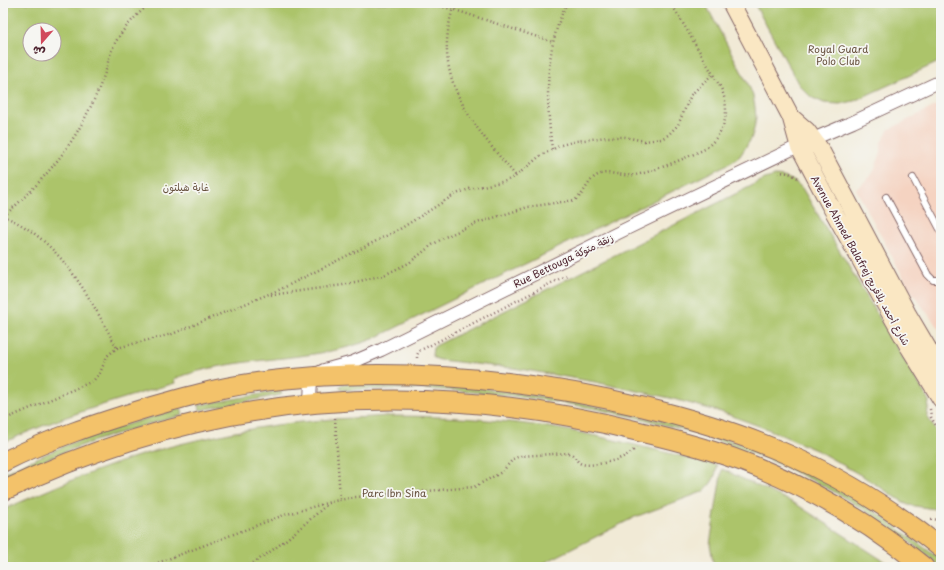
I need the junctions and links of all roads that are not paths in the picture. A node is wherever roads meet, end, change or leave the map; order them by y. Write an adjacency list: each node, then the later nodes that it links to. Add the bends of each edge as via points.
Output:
1 (731, 3): 3 (main road, Avenue Ahmed Balafrej شارع أحمد بلافريج, via 791,117 800,123)
2 (941, 81): 3 (street, Rue Bettouga زنقة متوكة)
3 (806, 142): 8 (main road, Avenue Ahmed Balafrej شارع أحمد بلافريج); 9 (street, Rue Bettouga زنقة متوكة, via 381,350); 10 (main road, Avenue Ahmed Balafrej شارع أحمد بلافريج, via 830,205)
4 (913, 178): 6 (lane)
5 (886, 197): 7 (lane, via 928,275 933,280)
6 (941, 231)
7 (941, 280)
8 (941, 370)
9 (311, 377): 11 (street); 12 (main road, via 256,382 185,398 89,426); 14 (main road, via 355,374 406,375 509,382 610,399 714,426 784,452 827,473 897,515)
10 (936, 401)
11 (310, 403): 13 (main road, via 233,414 137,438 84,456); 15 (main road, via 360,400 479,403 539,410 597,421 700,447 743,461 827,500 904,550)
12 (3, 462)
13 (3, 491)
14 (941, 548)
15 (924, 567)

